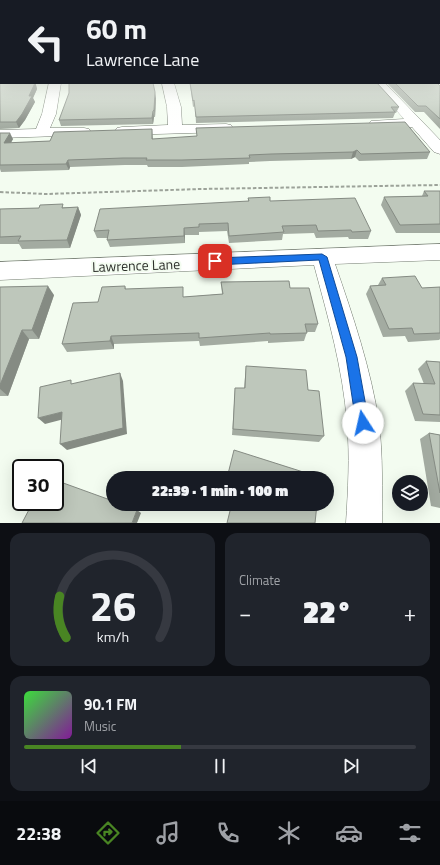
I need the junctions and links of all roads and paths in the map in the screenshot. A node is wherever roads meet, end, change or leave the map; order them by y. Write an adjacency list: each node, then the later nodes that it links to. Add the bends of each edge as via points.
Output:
1 (56, 84): 10 (street, via 49,114)
2 (168, 84): 7 (street, via 174,107)
3 (379, 84): 4 (street)
4 (415, 123): 5 (street); 12 (street)
5 (359, 124)
6 (239, 128): 7 (street)
7 (175, 129): 9 (street)
8 (96, 131): 10 (street)
9 (112, 131)
10 (41, 133): 11 (street)
11 (0, 134)
12 (440, 149)
13 (440, 185): 14 (path, via 46,194)
14 (0, 192)
15 (440, 252): 16 (street, Lawrence Lane)
16 (322, 257): 17 (street, Lawrence Lane); 18 (street, via 351,357 363,423)
17 (0, 270)
18 (364, 523)

